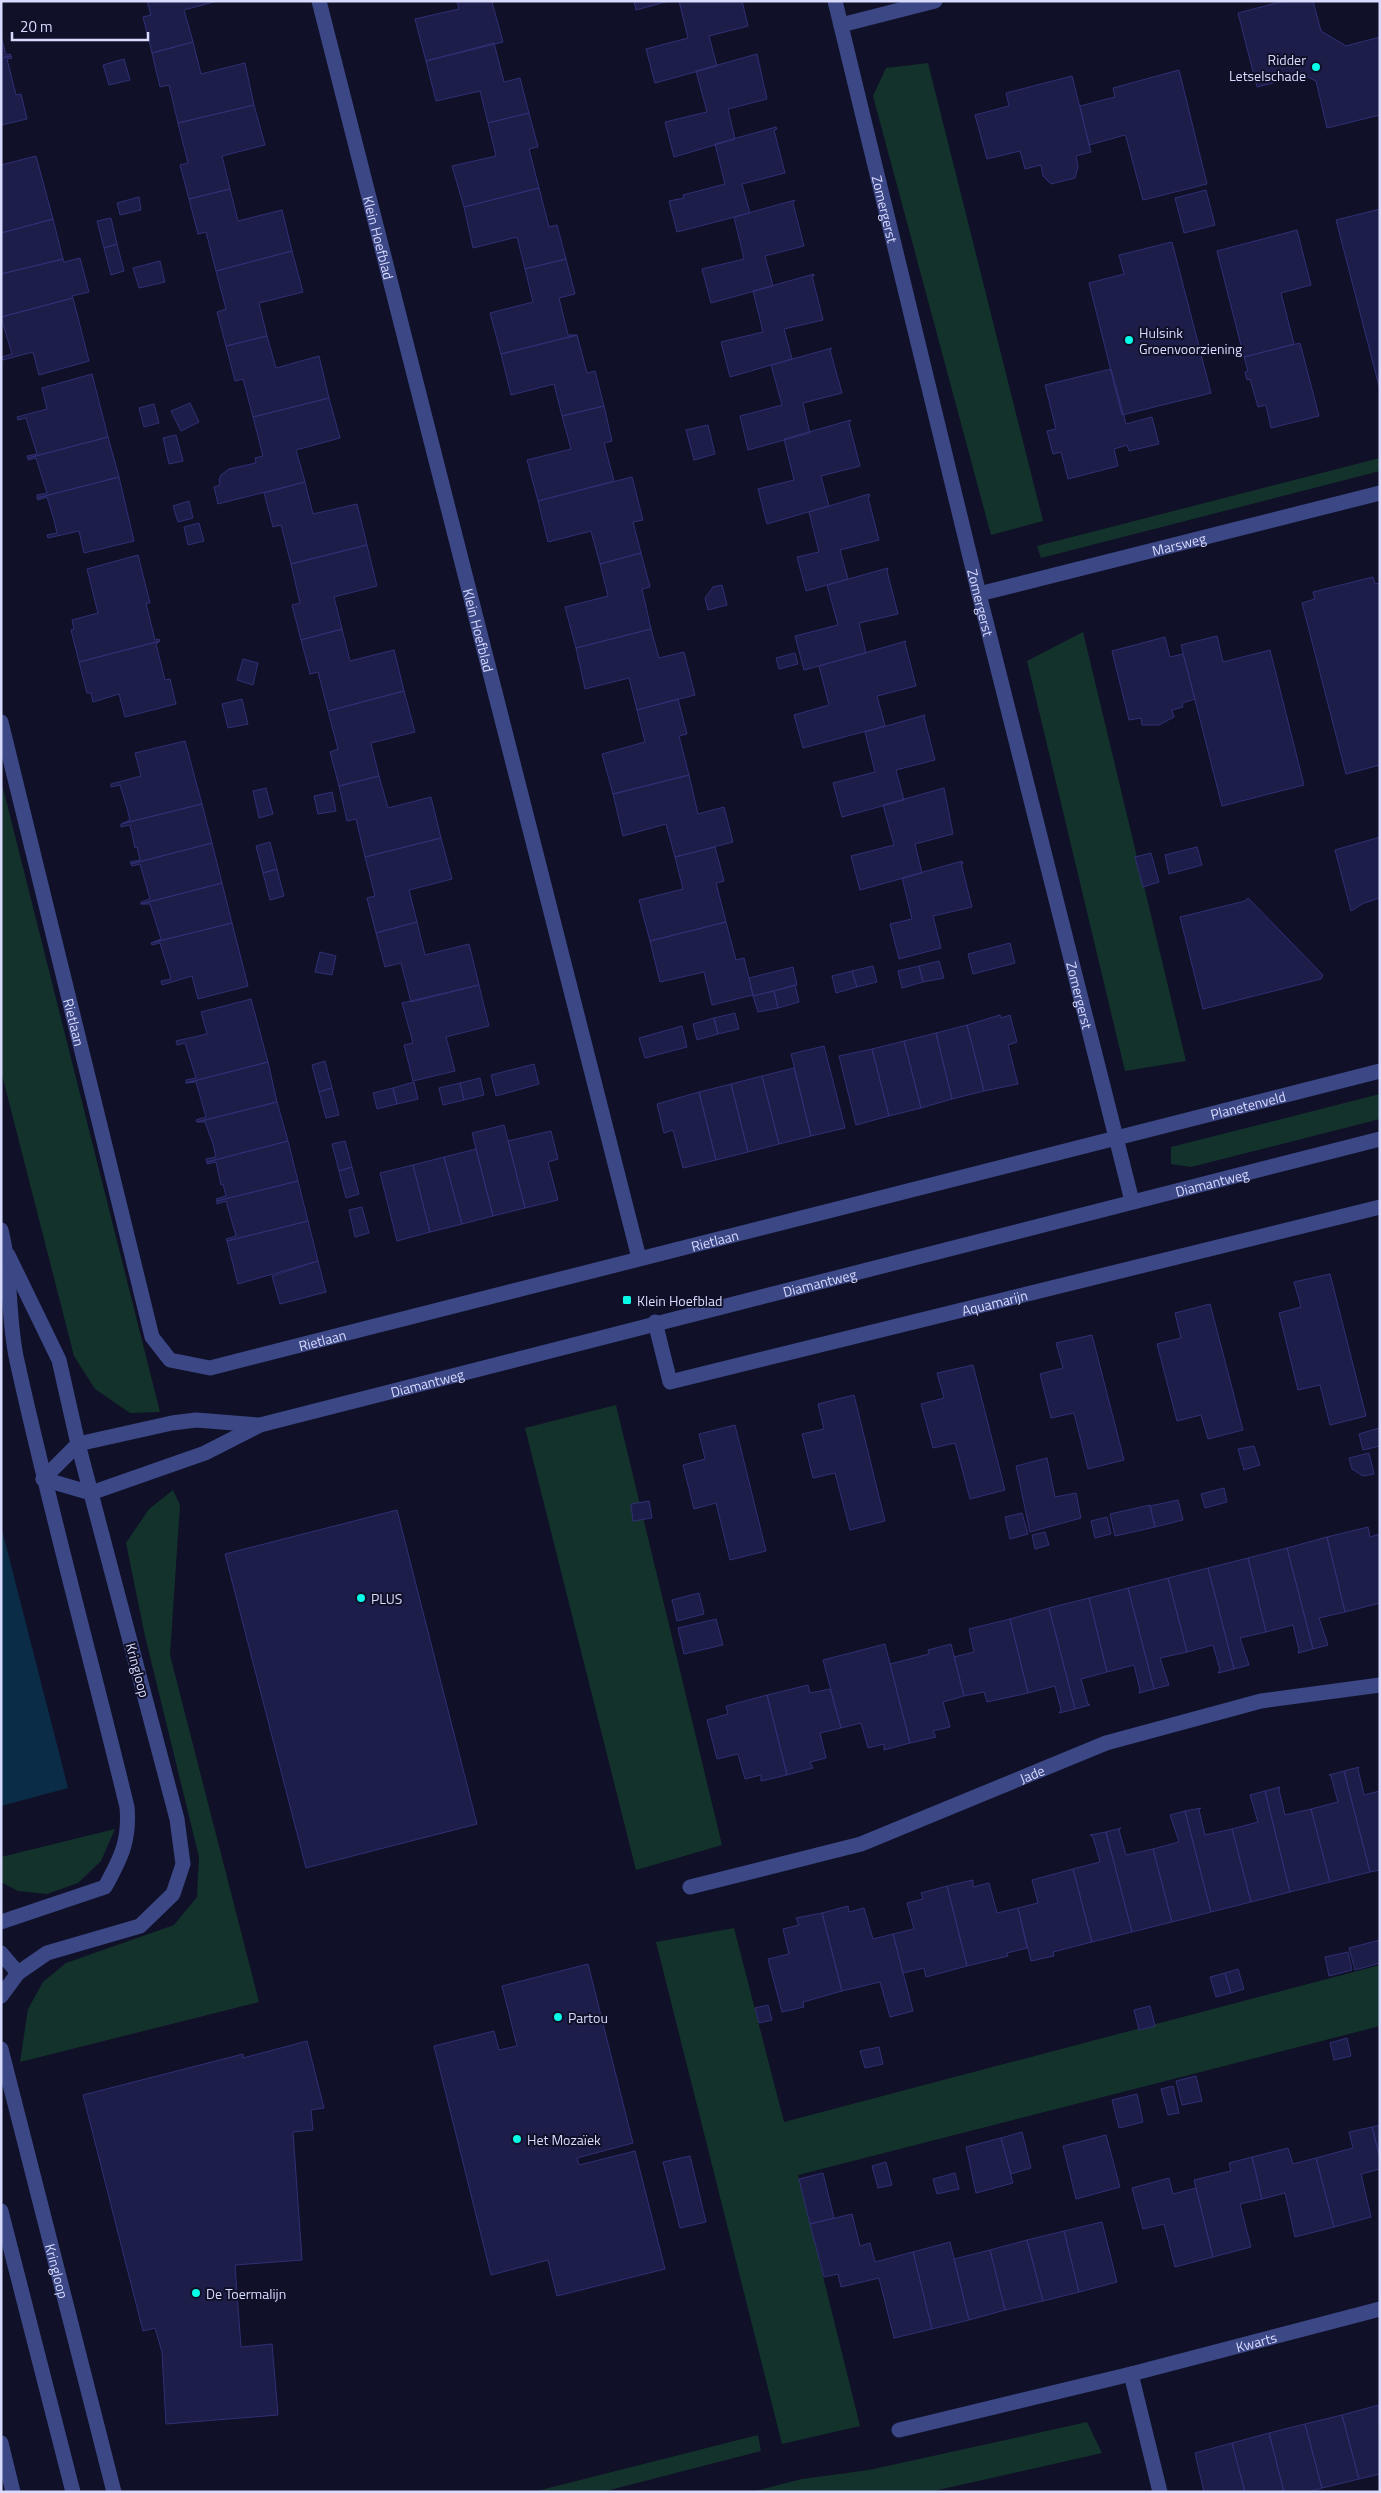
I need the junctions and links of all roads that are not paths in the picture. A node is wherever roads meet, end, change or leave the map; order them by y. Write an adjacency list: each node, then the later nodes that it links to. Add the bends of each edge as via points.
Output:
1 (319, 1): 15 (street, Klein Hoefblad)
2 (835, 1): 4 (street, Zomergerst)
3 (936, 1): 4 (street)
4 (841, 25): 6 (street, Zomergerst)
5 (1380, 493): 6 (street, Marsweg)
6 (979, 594): 9 (street, Zomergerst)
7 (1, 722): 15 (street, Rietlaan, via 152,1338 170,1360 210,1368)
8 (1380, 1071): 9 (street, Planetenveld)
9 (1116, 1139): 11 (street, Zomergerst); 15 (street, Rietlaan)
10 (1380, 1139): 11 (street, Diamantweg)
11 (1132, 1202): 16 (street, Diamantweg)
12 (1380, 1207): 16 (street, Aquamarijn, via 670,1382)
13 (1, 1230): 14 (street, Kringloop)
14 (8, 1255): 18 (street, Kringloop, via 59,1360); 19 (street, Kringloop, via 11,1336)
15 (639, 1258)
16 (655, 1322): 17 (street, Diamantweg)
17 (260, 1425): 18 (street, Diamantweg, via 196,1420 172,1422); 20 (street, Diamantweg, via 205,1452)
18 (78, 1444): 19 (street); 20 (street, Kringloop)
19 (43, 1479): 20 (street); 23 (street, Kringloop, via 122,1790 129,1829 120,1860 105,1887)
20 (92, 1493): 25 (street, Kringloop, via 177,1819 183,1864 173,1894 140,1926 48,1953)
21 (1380, 1686): 22 (street, Jade, via 1261,1701 1106,1743 861,1844)
22 (690, 1887)
23 (1, 1922)
24 (1, 1953): 25 (street)
25 (18, 1973): 26 (street, Kringloop)
26 (1, 1996)
27 (1, 2049): 35 (street, Kringloop)
28 (1, 2211): 34 (street)
29 (1380, 2309): 30 (street, Kwarts)
30 (1131, 2374): 31 (street, Kwarts); 36 (street)
31 (899, 2430)
32 (1, 2443): 33 (street)
33 (14, 2492)
34 (73, 2492)
35 (114, 2492)
36 (1160, 2492)

